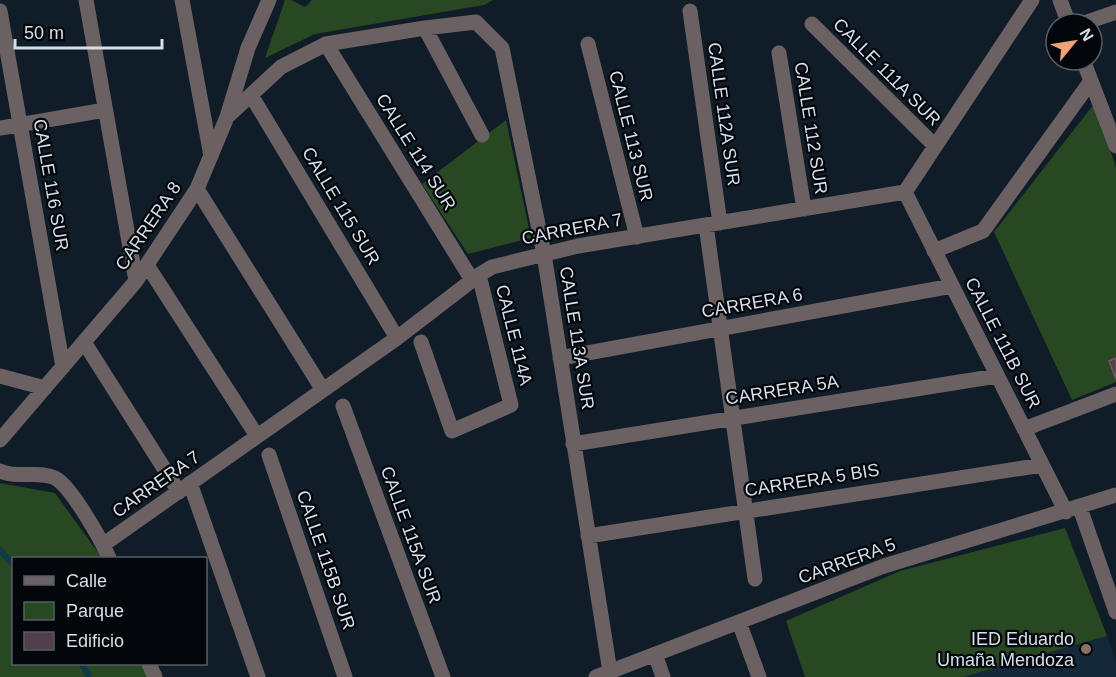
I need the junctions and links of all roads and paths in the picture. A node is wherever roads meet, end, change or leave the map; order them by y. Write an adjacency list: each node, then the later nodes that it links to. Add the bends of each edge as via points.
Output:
1 (86, 0): 15 (street)
2 (182, 0): 23 (street)
3 (1032, 0): 21 (street)
4 (267, 2): 17 (street, CARRERA 8)
5 (0, 10): 18 (street, CALLE 116 SUR)
6 (690, 11): 27 (street, CALLE 112A SUR)
7 (812, 24): 21 (street, CALLE 111A SUR)
8 (425, 28): 9 (street); 20 (street); 30 (street, CALLE 113A SUR, via 476,22 502,48)
9 (326, 44): 14 (street, via 281,67); 32 (street, CALLE 114 SUR)
10 (588, 44): 28 (street, CALLE 113 SUR)
11 (779, 52): 26 (street, CALLE 112 SUR)
12 (1088, 72): 13 (street)
13 (1091, 81): 16 (street); 29 (street, via 983,231)
14 (251, 95): 17 (street); 36 (street, CALLE 115 SUR)
15 (105, 110): 18 (street); 33 (street)
16 (1110, 113): 22 (street)
17 (227, 117): 23 (street, CARRERA 8)
18 (20, 125): 19 (street); 40 (street, CALLE 116 SUR)
19 (0, 128)
20 (482, 135)
21 (935, 146): 25 (street)
22 (1116, 146)
23 (211, 157): 24 (street, CARRERA 8)
24 (197, 189): 31 (street, CARRERA 8); 44 (street)
25 (905, 192): 26 (street, CARRERA 7); 29 (street, CALLE 111B SUR)
26 (804, 209): 27 (street, CARRERA 7)
27 (713, 224): 28 (street, CARRERA 7); 35 (street, CALLE 112A SUR)
28 (637, 237): 30 (street, CARRERA 7)
29 (934, 251): 34 (street, CALLE 111B SUR)
30 (544, 254): 32 (street, CARRERA 7, via 492,267); 39 (street, CALLE 113A SUR)
31 (147, 265): 33 (street, CARRERA 8); 49 (street)
32 (476, 277): 36 (street, CARRERA 7); 38 (street, CALLE 114A, via 511,405 453,431)
33 (136, 281): 37 (street, CARRERA 8)
34 (952, 286): 35 (street, CARRERA 6); 42 (street, CALLE 111B SUR)
35 (720, 328): 39 (street, CARRERA 6); 47 (street, CALLE 112A SUR)
36 (397, 338): 44 (street, CARRERA 7)
37 (84, 342): 40 (street, CARRERA 8); 55 (street)
38 (421, 342)
39 (560, 358): 51 (street, CALLE 113A SUR)
40 (63, 367): 43 (street, CARRERA 8)
41 (0, 375): 43 (street)
42 (997, 376): 47 (street, CARRERA 5A); 48 (street, CALLE 111B SUR)
43 (45, 388): 50 (street, CARRERA 8)
44 (323, 390): 49 (street, CARRERA 7)
45 (1116, 394): 48 (street)
46 (344, 406): 68 (street, CALLE 115A SUR)
47 (733, 417): 51 (street, CARRERA 5A); 57 (street, CALLE 112A SUR)
48 (1024, 429): 53 (street, CALLE 111B SUR)
49 (257, 436): 55 (street, CARRERA 7)
50 (0, 440)
51 (573, 444): 59 (street, CALLE 113A SUR)
52 (269, 455): 67 (street, CALLE 115B SUR)
53 (1042, 465): 57 (street, CARRERA 5 BIS); 58 (street, CALLE 111B SUR)
54 (0, 471): 60 (street, via 54,478 64,485)
55 (184, 488): 60 (street, CARRERA 7); 66 (street)
56 (1116, 495): 58 (street, CARRERA 5)
57 (745, 510): 59 (street, CARRERA 5 BIS); 61 (street, CALLE 112A SUR)
58 (1073, 510): 62 (street, CALLE 111B SUR); 63 (street, CARRERA 5, via 884,566)
59 (588, 536): 65 (street, CALLE 113A SUR)
60 (106, 551)
61 (755, 579)
62 (1116, 612)
63 (739, 622): 64 (street, CARRERA 5); 70 (street)
64 (655, 654): 65 (street, CARRERA 5); 69 (street)
65 (603, 674)
66 (258, 677)
67 (345, 677)
68 (443, 677)
69 (663, 677)
70 (759, 677)

